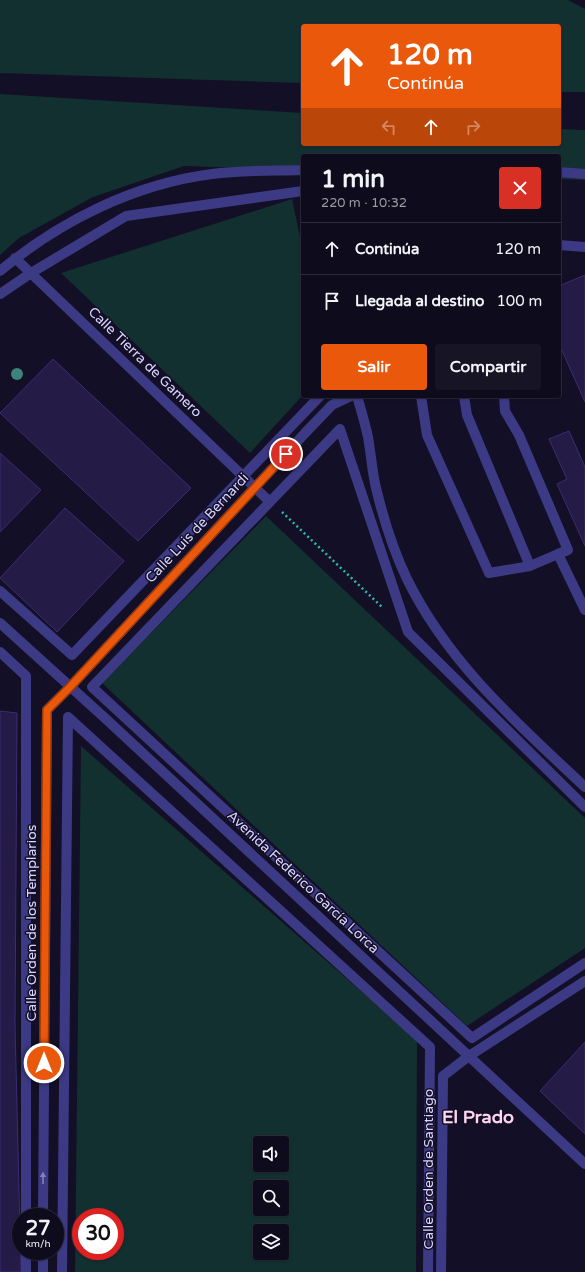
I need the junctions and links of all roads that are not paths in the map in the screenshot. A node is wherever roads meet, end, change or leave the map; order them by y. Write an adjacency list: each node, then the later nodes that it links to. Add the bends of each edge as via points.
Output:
1 (301, 170): 7 (street, via 212,174 163,184 86,213 45,236)
2 (561, 172): 3 (street)
3 (585, 174)
4 (301, 191): 9 (street, via 126,216)
5 (561, 245): 6 (street)
6 (585, 248)
7 (15, 258): 8 (street); 9 (street, Calle Tierra de Gamero)
8 (0, 271)
9 (31, 273): 10 (street); 17 (street, Calle Tierra de Gamero)
10 (0, 294)
11 (318, 398): 17 (street)
12 (347, 398): 18 (street, Calle Luis de Bernardi, via 332,405)
13 (358, 398): 27 (street, via 368,436 376,487 390,532 407,579 436,629 468,672 503,710)
14 (421, 398): 21 (street, via 427,435 489,573)
15 (464, 398): 21 (street, via 467,415)
16 (504, 398): 20 (street, via 505,411 519,435 568,550)
17 (243, 476): 18 (street, Calle Tierra de Gamero); 22 (street, via 72,655)
18 (255, 487): 19 (street, Calle Tierra de Gamero); 26 (street, Calle Luis de Bernardi)
19 (270, 502): 28 (street, via 340,428 408,632); 29 (street, via 92,687 472,1038)
20 (558, 554): 21 (street); 23 (street)
21 (530, 566)
22 (0, 591)
23 (585, 610)
24 (0, 623): 26 (street, Avenida Federico García Lorca)
25 (0, 652): 33 (street, via 26,676)
26 (70, 687): 31 (street, Avenida Federico García Lorca); 34 (street, Calle Orden de los Templarios, one-way to 26, via 47,710)
27 (585, 787)
28 (585, 807)
29 (585, 963)
30 (585, 981): 31 (street)
31 (469, 1056): 32 (street, Avenida Federico García Lorca); 41 (street, Calle Orden de Santiago, via 443,1076)
32 (585, 1164)
33 (26, 1208)
34 (43, 1208)
35 (26, 1260): 37 (street)
36 (43, 1260): 38 (street)
37 (26, 1272)
38 (43, 1272)
39 (62, 1272): 40 (street, via 68,717 430,1047)
40 (428, 1272)
41 (441, 1272)

